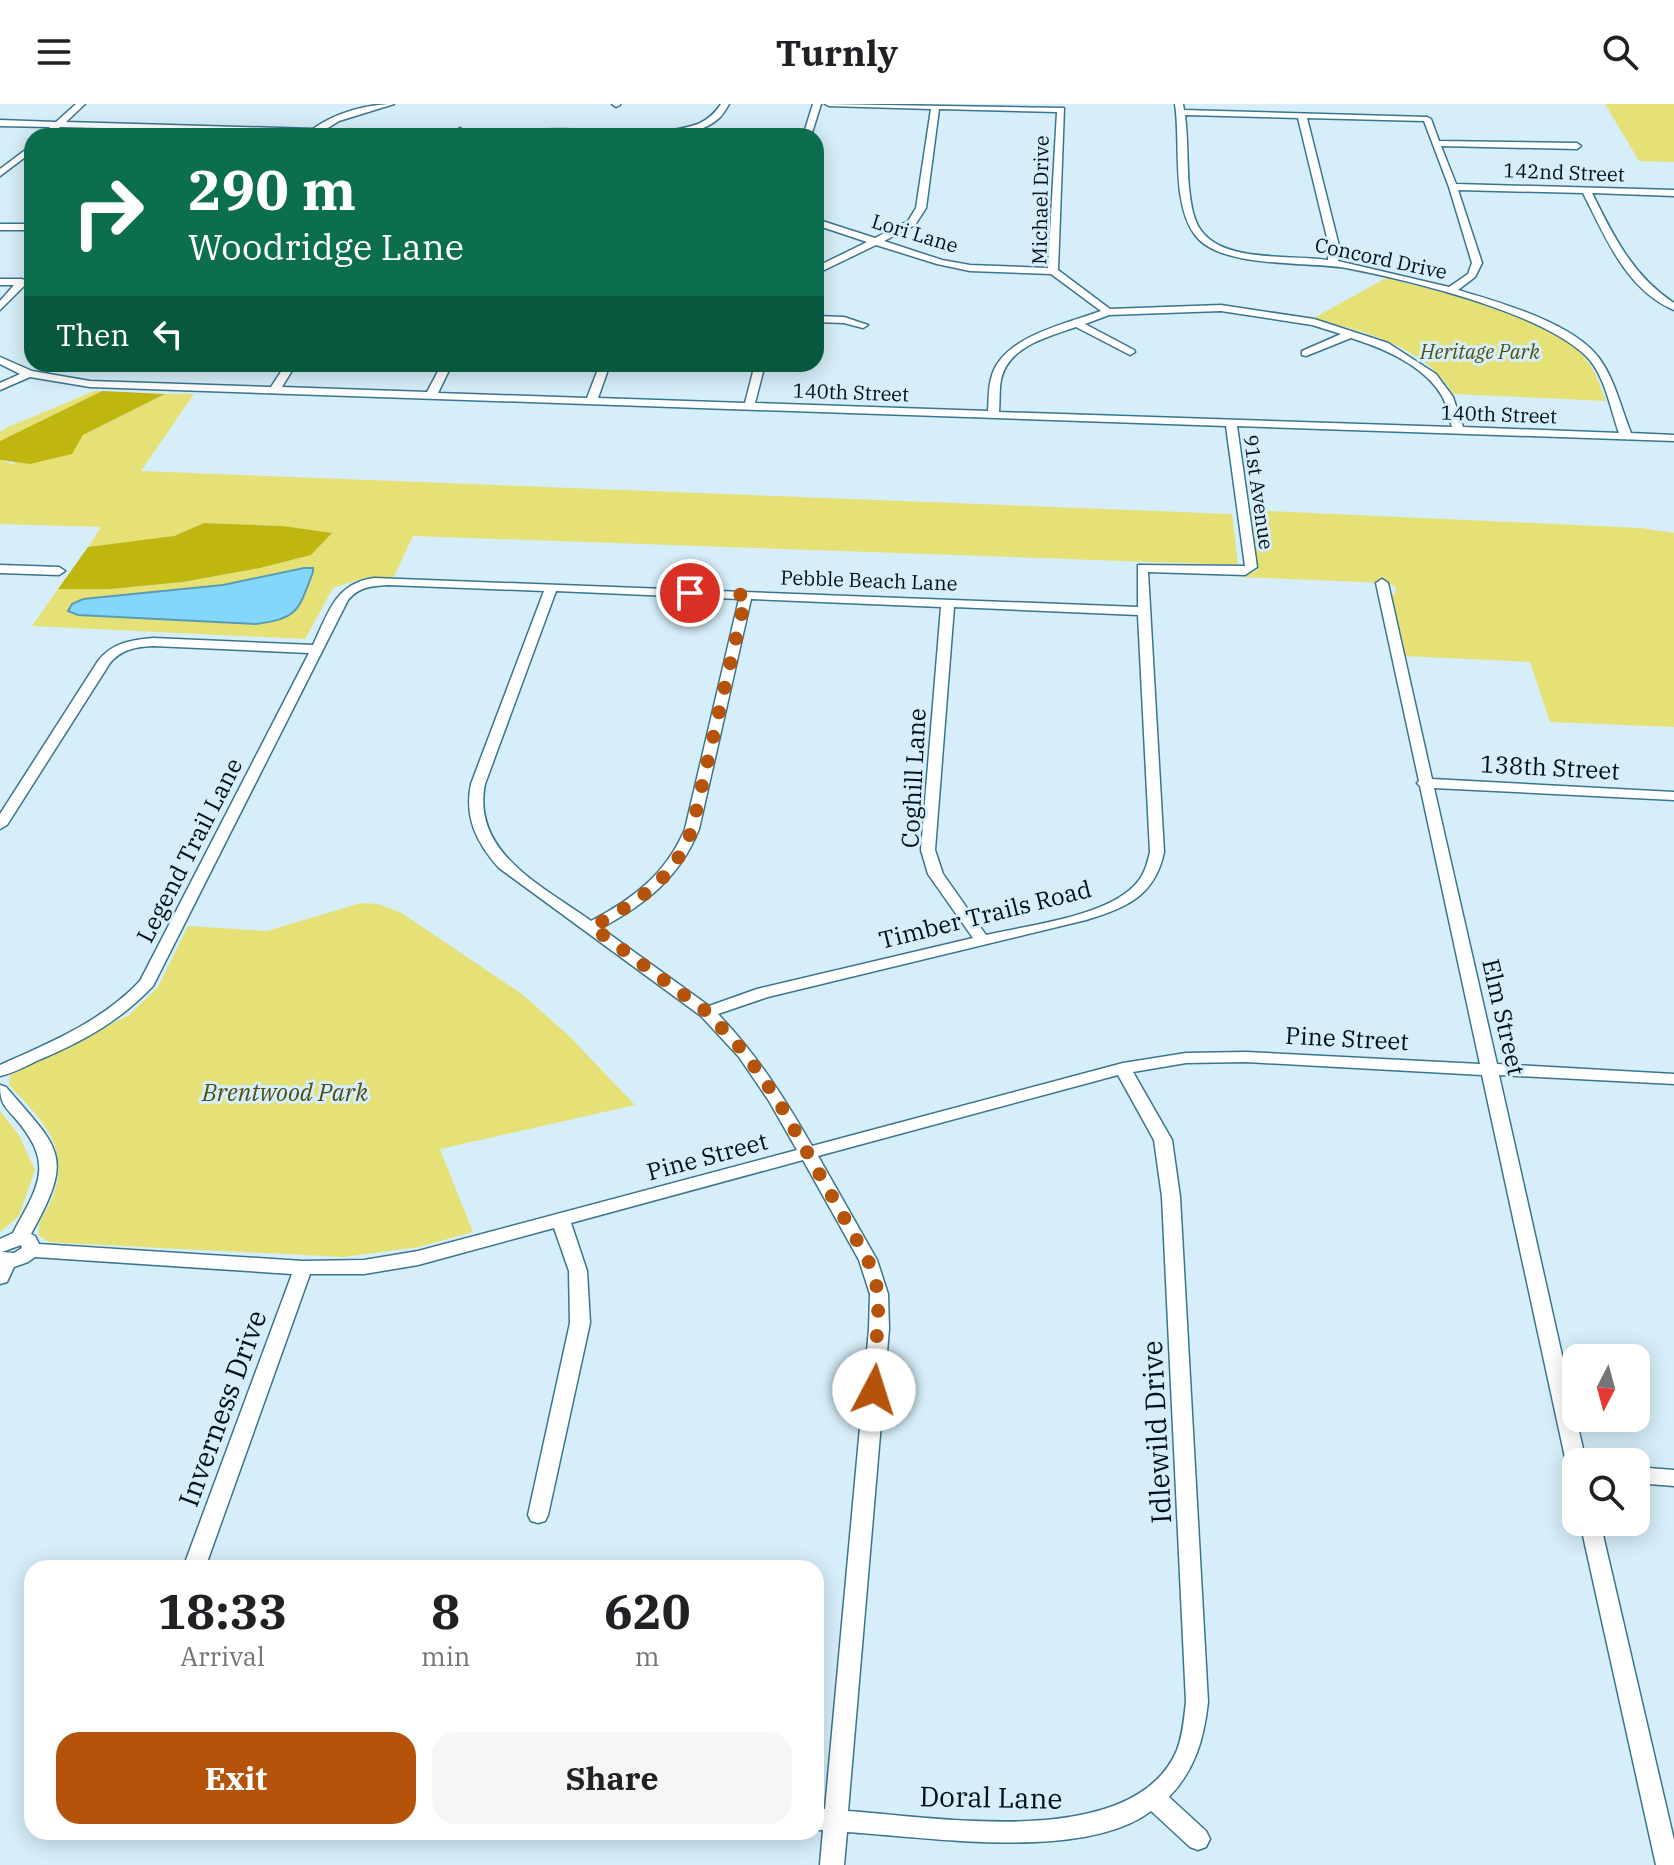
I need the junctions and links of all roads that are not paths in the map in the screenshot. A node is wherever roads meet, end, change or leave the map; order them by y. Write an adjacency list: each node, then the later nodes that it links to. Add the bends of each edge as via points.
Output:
1 (81, 104): 10 (street)
2 (390, 104): 14 (street)
3 (725, 104): 15 (street, via 714,119)
4 (817, 104): 16 (street)
5 (829, 104): 6 (street)
6 (935, 107): 27 (street, via 921,208 912,223); 30 (street, Michael Drive, via 1061,110)
7 (1180, 108): 8 (street); 28 (street, Concord Drive, via 1188,208 1198,233 1223,248 1250,255)
8 (1302, 116): 17 (street, via 1427,119); 28 (street, via 1334,246)
9 (0, 123): 10 (street)
10 (57, 124): 11 (street); 12 (street)
11 (185, 127): 13 (street)
12 (53, 128)
13 (203, 128)
14 (327, 128)
15 (686, 128)
16 (810, 128)
17 (1436, 143): 18 (street); 21 (street)
18 (1577, 146)
19 (24, 154): 20 (street)
20 (1, 171)
21 (1453, 187): 22 (street, 142nd Street); 34 (street, via 1477,263 1472,275)
22 (1586, 190): 23 (street, 142nd Street); 36 (street, via 1629,271)
23 (1674, 193)
24 (824, 224): 27 (street, Lori Lane)
25 (0, 227): 26 (street)
26 (24, 227)
27 (876, 240): 29 (street); 30 (street, Lori Lane, via 970,268)
28 (1333, 262): 34 (street, Concord Drive)
29 (824, 267)
30 (1053, 271): 37 (street, Michael Drive)
31 (0, 282): 32 (street)
32 (24, 283)
33 (24, 286): 35 (street)
34 (1451, 291): 60 (street, Concord Drive, via 1543,323 1591,355)
35 (0, 307)
36 (1674, 307)
37 (1108, 312): 39 (street); 41 (street, via 1221,308 1302,319)
38 (824, 319): 40 (street)
39 (1077, 324): 42 (street); 57 (street, via 1023,343 1000,369)
40 (863, 325)
41 (1353, 333): 43 (street); 59 (street, via 1410,359 1432,376 1448,397)
42 (1130, 352)
43 (1306, 353)
44 (0, 360): 45 (street, 140th Street)
45 (24, 372)
46 (25, 372): 51 (street, 140th Street)
47 (286, 372): 53 (street)
48 (443, 372): 54 (street)
49 (602, 372): 55 (street)
50 (758, 372): 56 (street)
51 (29, 374): 52 (street); 53 (street, 140th Street, via 90,384)
52 (0, 387)
53 (274, 391): 54 (street, 140th Street)
54 (431, 396): 55 (street, 140th Street)
55 (591, 401): 56 (street, 140th Street)
56 (749, 407): 57 (street, 140th Street)
57 (993, 415): 58 (street, 140th Street)
58 (1231, 423): 59 (street, 140th Street); 62 (street, 91st Avenue, via 1251,567)
59 (1458, 430): 60 (street, 140th Street)
60 (1626, 436): 61 (street, 140th Street)
61 (1674, 438)
62 (1142, 568): 70 (street, Timber Trails Road)
63 (0, 569): 64 (street)
64 (59, 571)
65 (1382, 583): 72 (street, Elm Street)
66 (354, 587): 67 (street, Pebble Beach Lane, via 388,581); 71 (street, Legend Trail Lane)
67 (551, 588): 68 (street, Pebble Beach Lane); 75 (street, via 474,807 488,846 504,865)
68 (746, 595): 69 (street, Pebble Beach Lane); 75 (street, via 683,852 641,899)
69 (948, 603): 70 (street, Pebble Beach Lane); 76 (street, Coghill Lane, via 928,850 936,874)
70 (1143, 611): 76 (street, Timber Trails Road, via 1155,868 1138,892 1116,906)
71 (318, 649): 74 (street, via 153,642 115,650); 80 (street, Legend Trail Lane, via 147,983 103,1024)
72 (1424, 783): 73 (street, 138th Street); 79 (street, Elm Street)
73 (1674, 796)
74 (0, 825)
75 (592, 927): 77 (street)
76 (982, 940): 77 (street, Timber Trails Road, via 763,993)
77 (707, 1012): 83 (street, via 762,1075)
78 (1123, 1068): 79 (street, Pine Street, via 1186,1058 1246,1057); 83 (street, Pine Street); 94 (street, Idlewild Drive, via 1154,1122 1167,1162 1195,1641 1193,1733 1183,1762)
79 (1489, 1069): 81 (street, Pine Street); 88 (street, Elm Street)
80 (0, 1071)
81 (1674, 1079)
82 (0, 1091): 85 (street, via 46,1147 49,1169)
83 (807, 1153): 84 (street, Pine Street); 95 (street, via 868,1260 879,1294)
84 (561, 1221): 87 (street, Pine Street, via 418,1258 364,1267); 91 (street, via 578,1271 580,1323)
85 (25, 1244): 86 (street); 87 (street, Pine Street)
86 (2, 1260)
87 (303, 1268): 93 (street, Inverness Drive)
88 (1573, 1448)
89 (1650, 1476): 90 (street)
90 (1674, 1478)
91 (538, 1515)
92 (1593, 1536): 98 (street)
93 (197, 1560)
94 (1154, 1794): 95 (street, Doral Lane, via 1127,1812 1071,1830 1031,1833); 96 (street)
95 (826, 1820): 97 (street)
96 (1198, 1839)
97 (832, 1865)
98 (1668, 1865)

